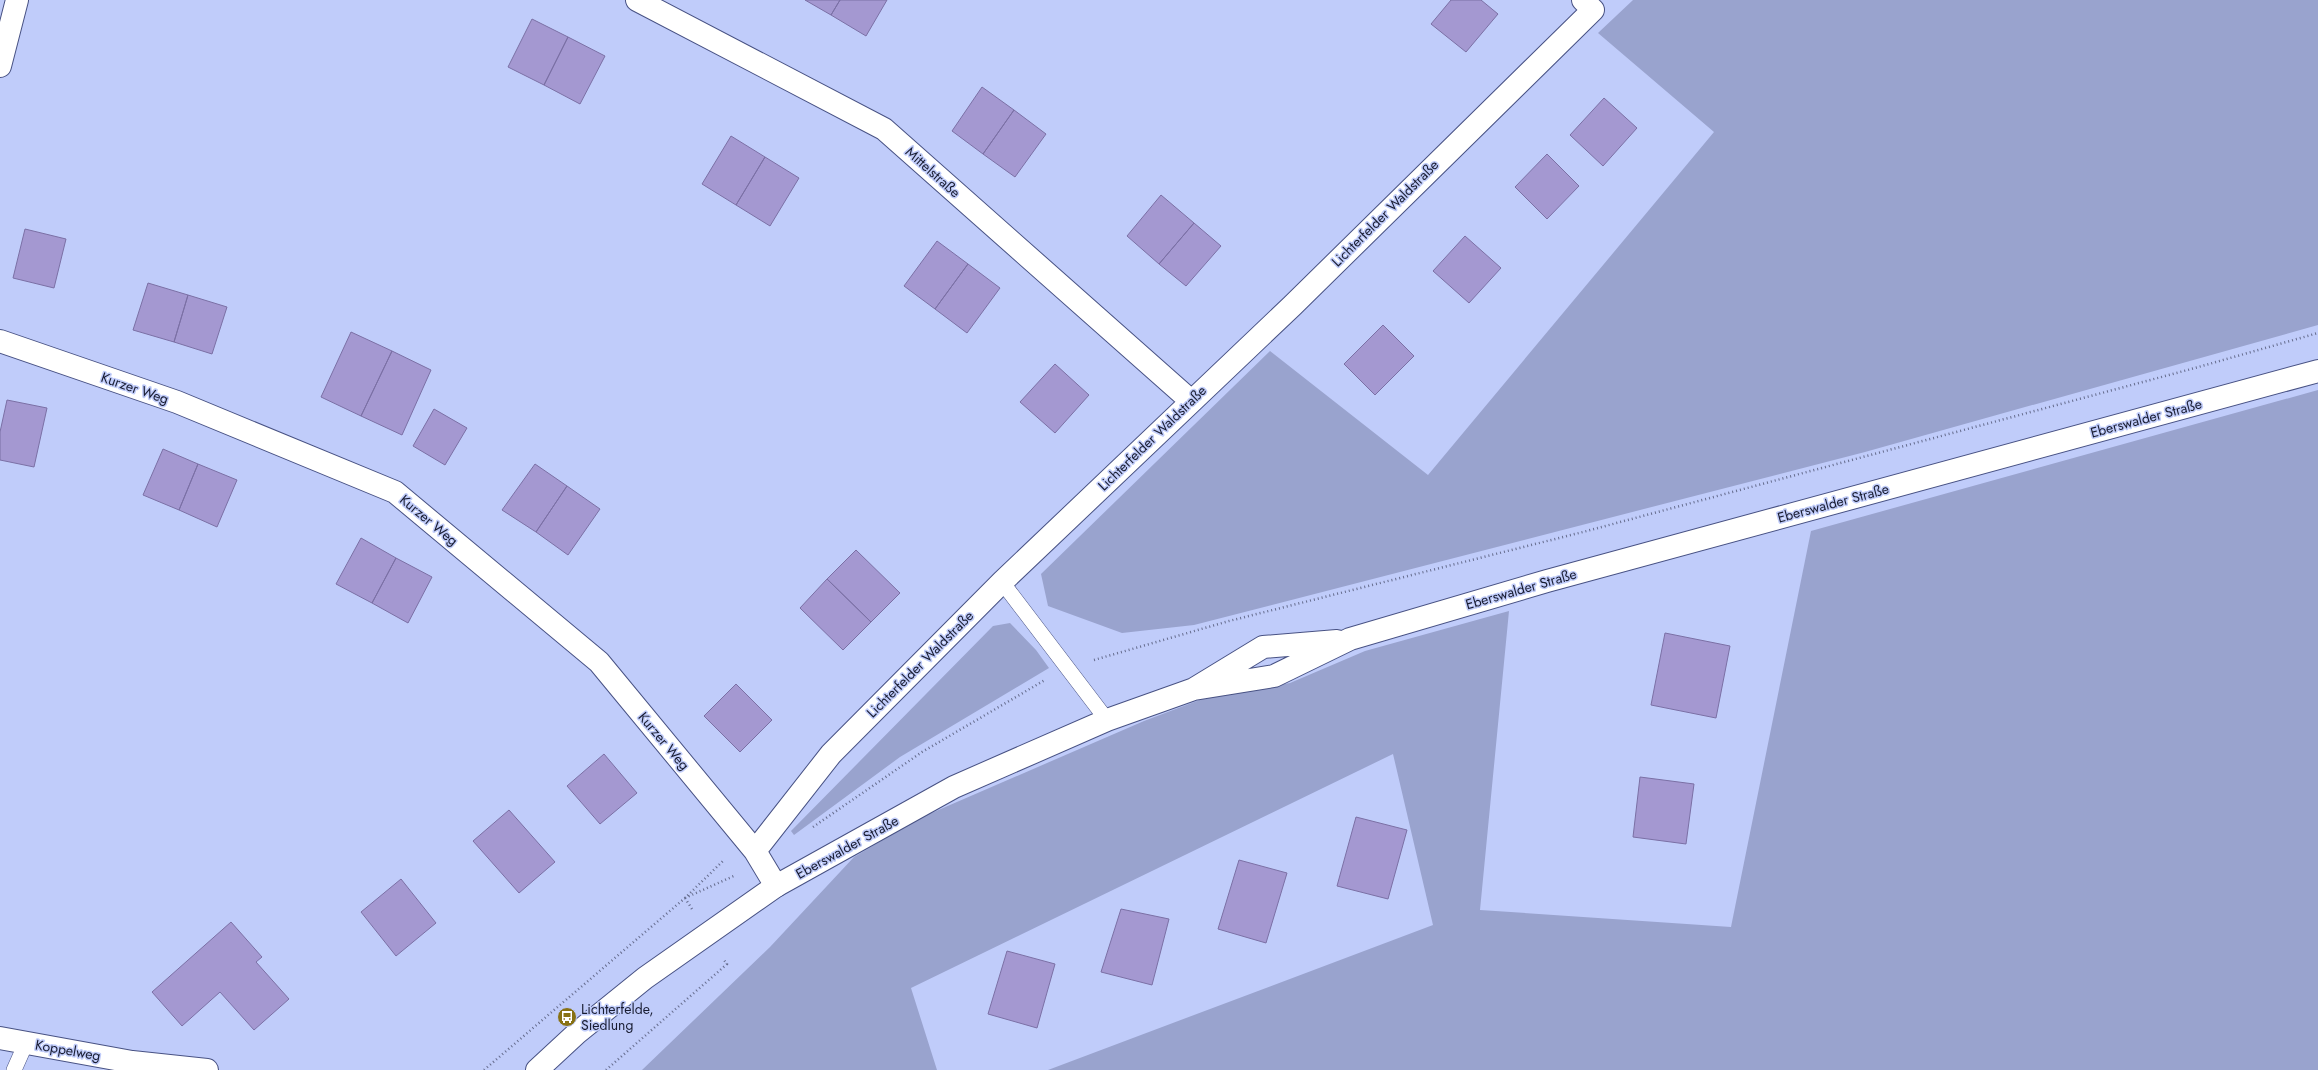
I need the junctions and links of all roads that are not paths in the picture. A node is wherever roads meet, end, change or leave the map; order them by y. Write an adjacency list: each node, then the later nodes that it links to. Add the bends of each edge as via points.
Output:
1 (17, 0): 4 (street)
2 (637, 0): 7 (street, Mittelstraße, via 884,129)
3 (1588, 5): 7 (street, Lichterfelder Waldstraße, via 1292,306)
4 (0, 66)
5 (0, 342): 12 (street, Kurzer Weg, via 177,402 395,492 599,662)
6 (2318, 371): 9 (street, Eberswalder Straße, via 1547,581)
7 (1191, 401): 8 (street, Lichterfelder Waldstraße)
8 (1002, 582): 11 (lane); 12 (street, Lichterfelder Waldstraße, via 831,754)
9 (1350, 640): 10 (street, Eberswalder Straße, via 1274,676); 10 (street, Eberswalder Straße, via 1263,647)
10 (1194, 689): 11 (street, Eberswalder Straße)
11 (1107, 720): 13 (street, Eberswalder Straße, via 954,787)
12 (754, 851): 13 (street)
13 (776, 886): 18 (street, Eberswalder Straße, via 645,978 577,1033)
14 (0, 1038): 15 (street, Koppelweg)
15 (26, 1043): 16 (lane); 17 (street, Koppelweg, via 132,1062)
16 (14, 1070)
17 (207, 1070)
18 (537, 1070)

